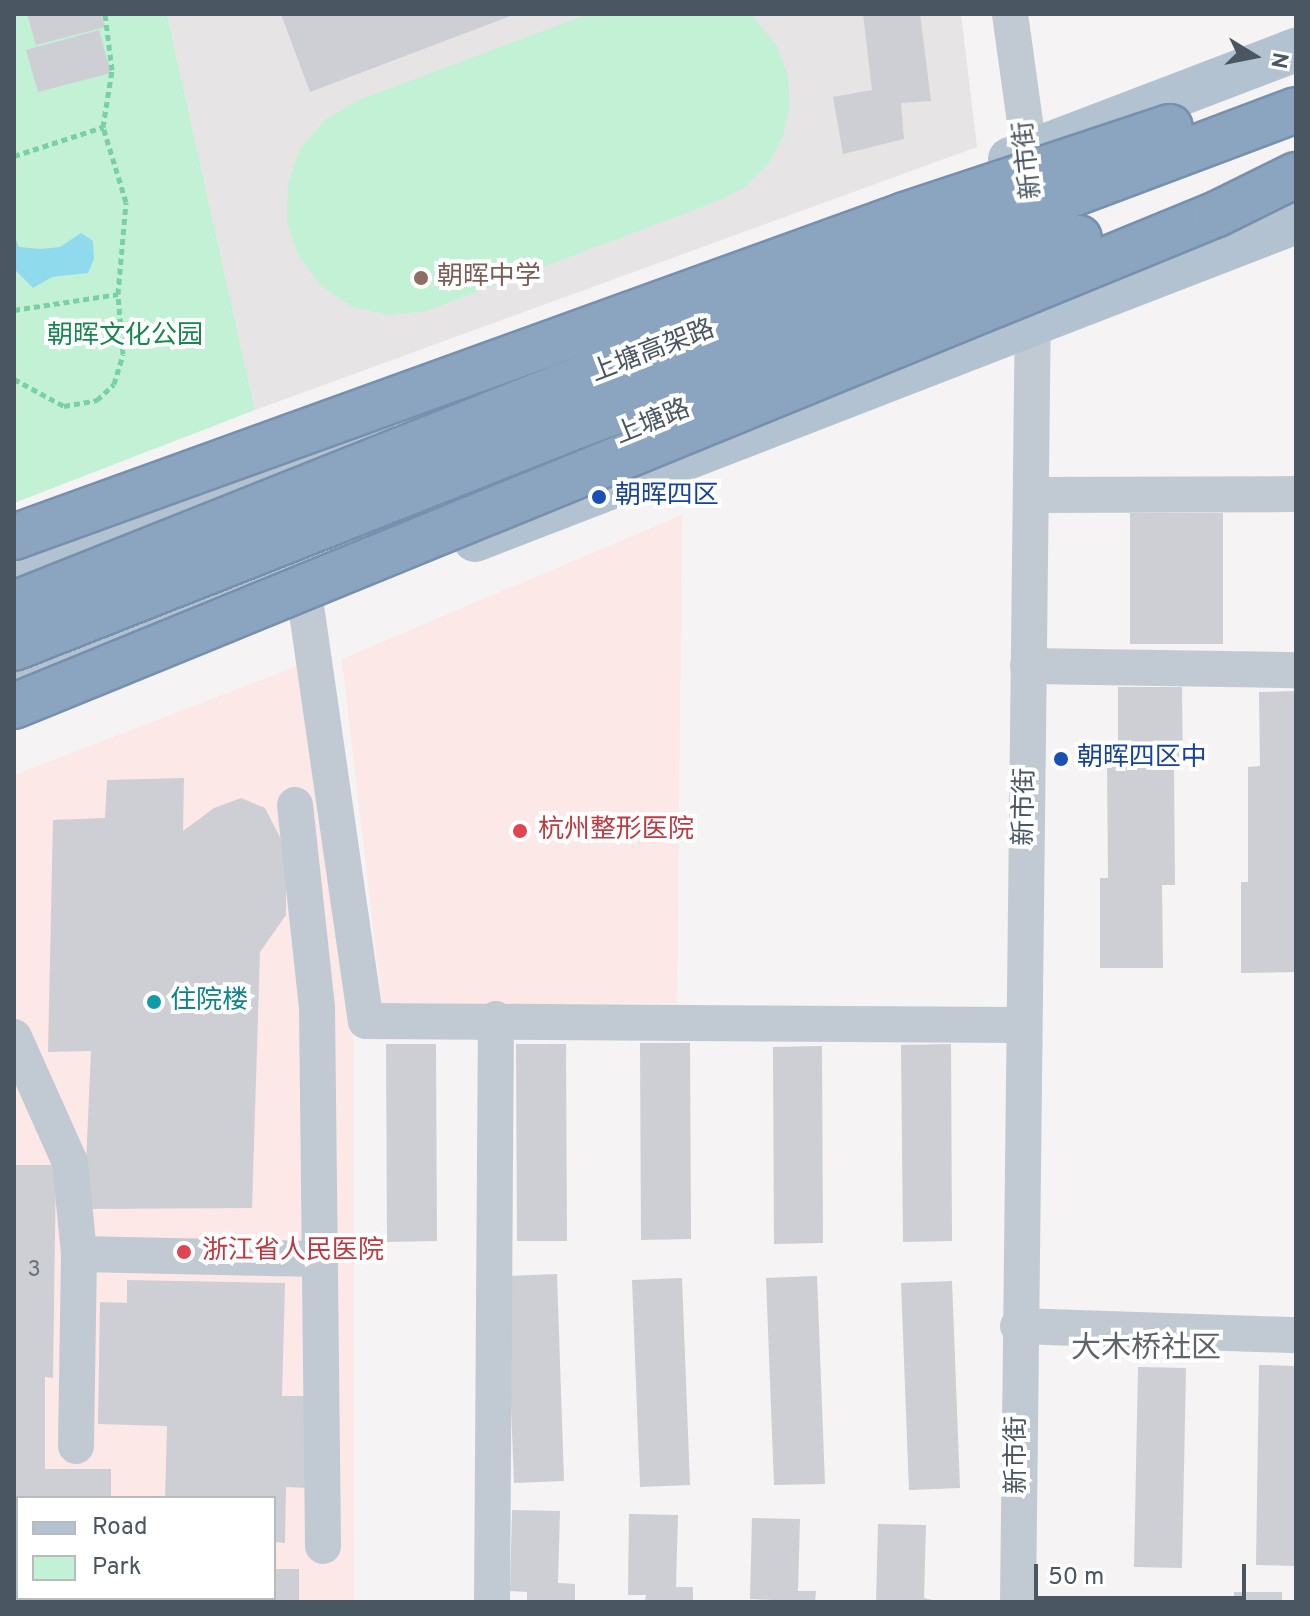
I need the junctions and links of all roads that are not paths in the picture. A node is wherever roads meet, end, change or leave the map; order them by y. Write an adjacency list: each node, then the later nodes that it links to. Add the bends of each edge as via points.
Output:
1 (1010, 14): 6 (street, 新市街)
2 (1296, 50): 6 (main road)
3 (1296, 91): 6 (main road); 15 (highway, bridge, via 905,215)
4 (1296, 110): 17 (highway, 上塘高架路, bridge, via 559,387)
5 (1296, 157): 19 (highway, 上塘高架路, bridge, via 574,427)
6 (1032, 171): 10 (street, 新市街); 14 (main road); 16 (main road)
7 (1296, 175): 23 (highway, bridge, via 1217,214)
8 (1296, 182): 10 (main road, 上塘路)
9 (1296, 222): 11 (main road)
10 (1034, 271): 11 (street, 新市街); 22 (main road, 上塘路)
11 (1033, 323): 13 (street, 新市街); 18 (main road)
12 (1296, 494): 13 (street)
13 (1031, 495): 20 (street, 新市街)
14 (14, 519)
15 (14, 537)
16 (14, 563)
17 (14, 604)
18 (306, 606): 24 (main road); 26 (street, via 366,1021)
19 (14, 648)
20 (1028, 666): 21 (street); 27 (street, 新市街)
21 (1296, 670)
22 (14, 674)
23 (14, 706)
24 (14, 719)
25 (295, 805): 30 (street, via 317,1007)
26 (496, 1019): 27 (street); 35 (street)
27 (1023, 1025): 31 (street, 新市街)
28 (14, 1037): 29 (street, via 70,1162)
29 (79, 1254): 30 (street); 33 (street)
30 (320, 1259): 34 (street)
31 (1018, 1326): 32 (street); 36 (street, 新市街)
32 (1296, 1335)
33 (76, 1446)
34 (323, 1546)
35 (492, 1602)
36 (1018, 1602)

